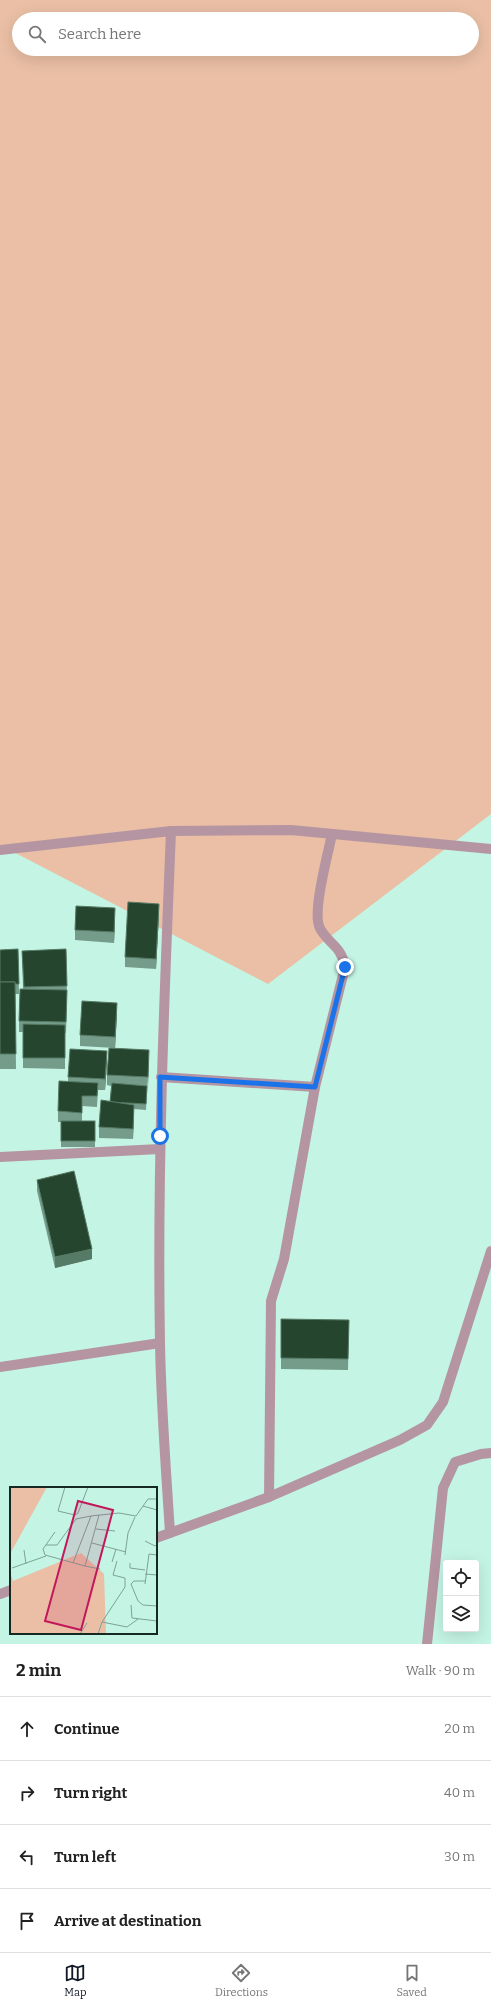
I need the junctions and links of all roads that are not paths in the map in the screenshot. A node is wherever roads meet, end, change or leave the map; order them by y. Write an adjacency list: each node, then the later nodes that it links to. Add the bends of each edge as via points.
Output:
1 (171, 831): 2 (street, via 291,830); 4 (street); 5 (street)
2 (332, 834): 3 (street); 6 (street, via 317,913 320,927 344,956 345,967)
3 (491, 849)
4 (0, 850)
5 (160, 1077): 6 (street); 7 (street)
6 (315, 1087): 13 (street, via 284,1259 271,1301)
7 (160, 1149): 8 (street); 10 (street)
8 (0, 1157)
9 (491, 1251): 13 (street, via 443,1402 427,1425 400,1440)
10 (160, 1343): 11 (street); 14 (street)
11 (0, 1367)
12 (491, 1453): 18 (street, via 455,1462 443,1488)
13 (269, 1497): 14 (street)
14 (170, 1533): 15 (street)
15 (157, 1538)
16 (10, 1590): 17 (street)
17 (0, 1594)
18 (427, 1644)

